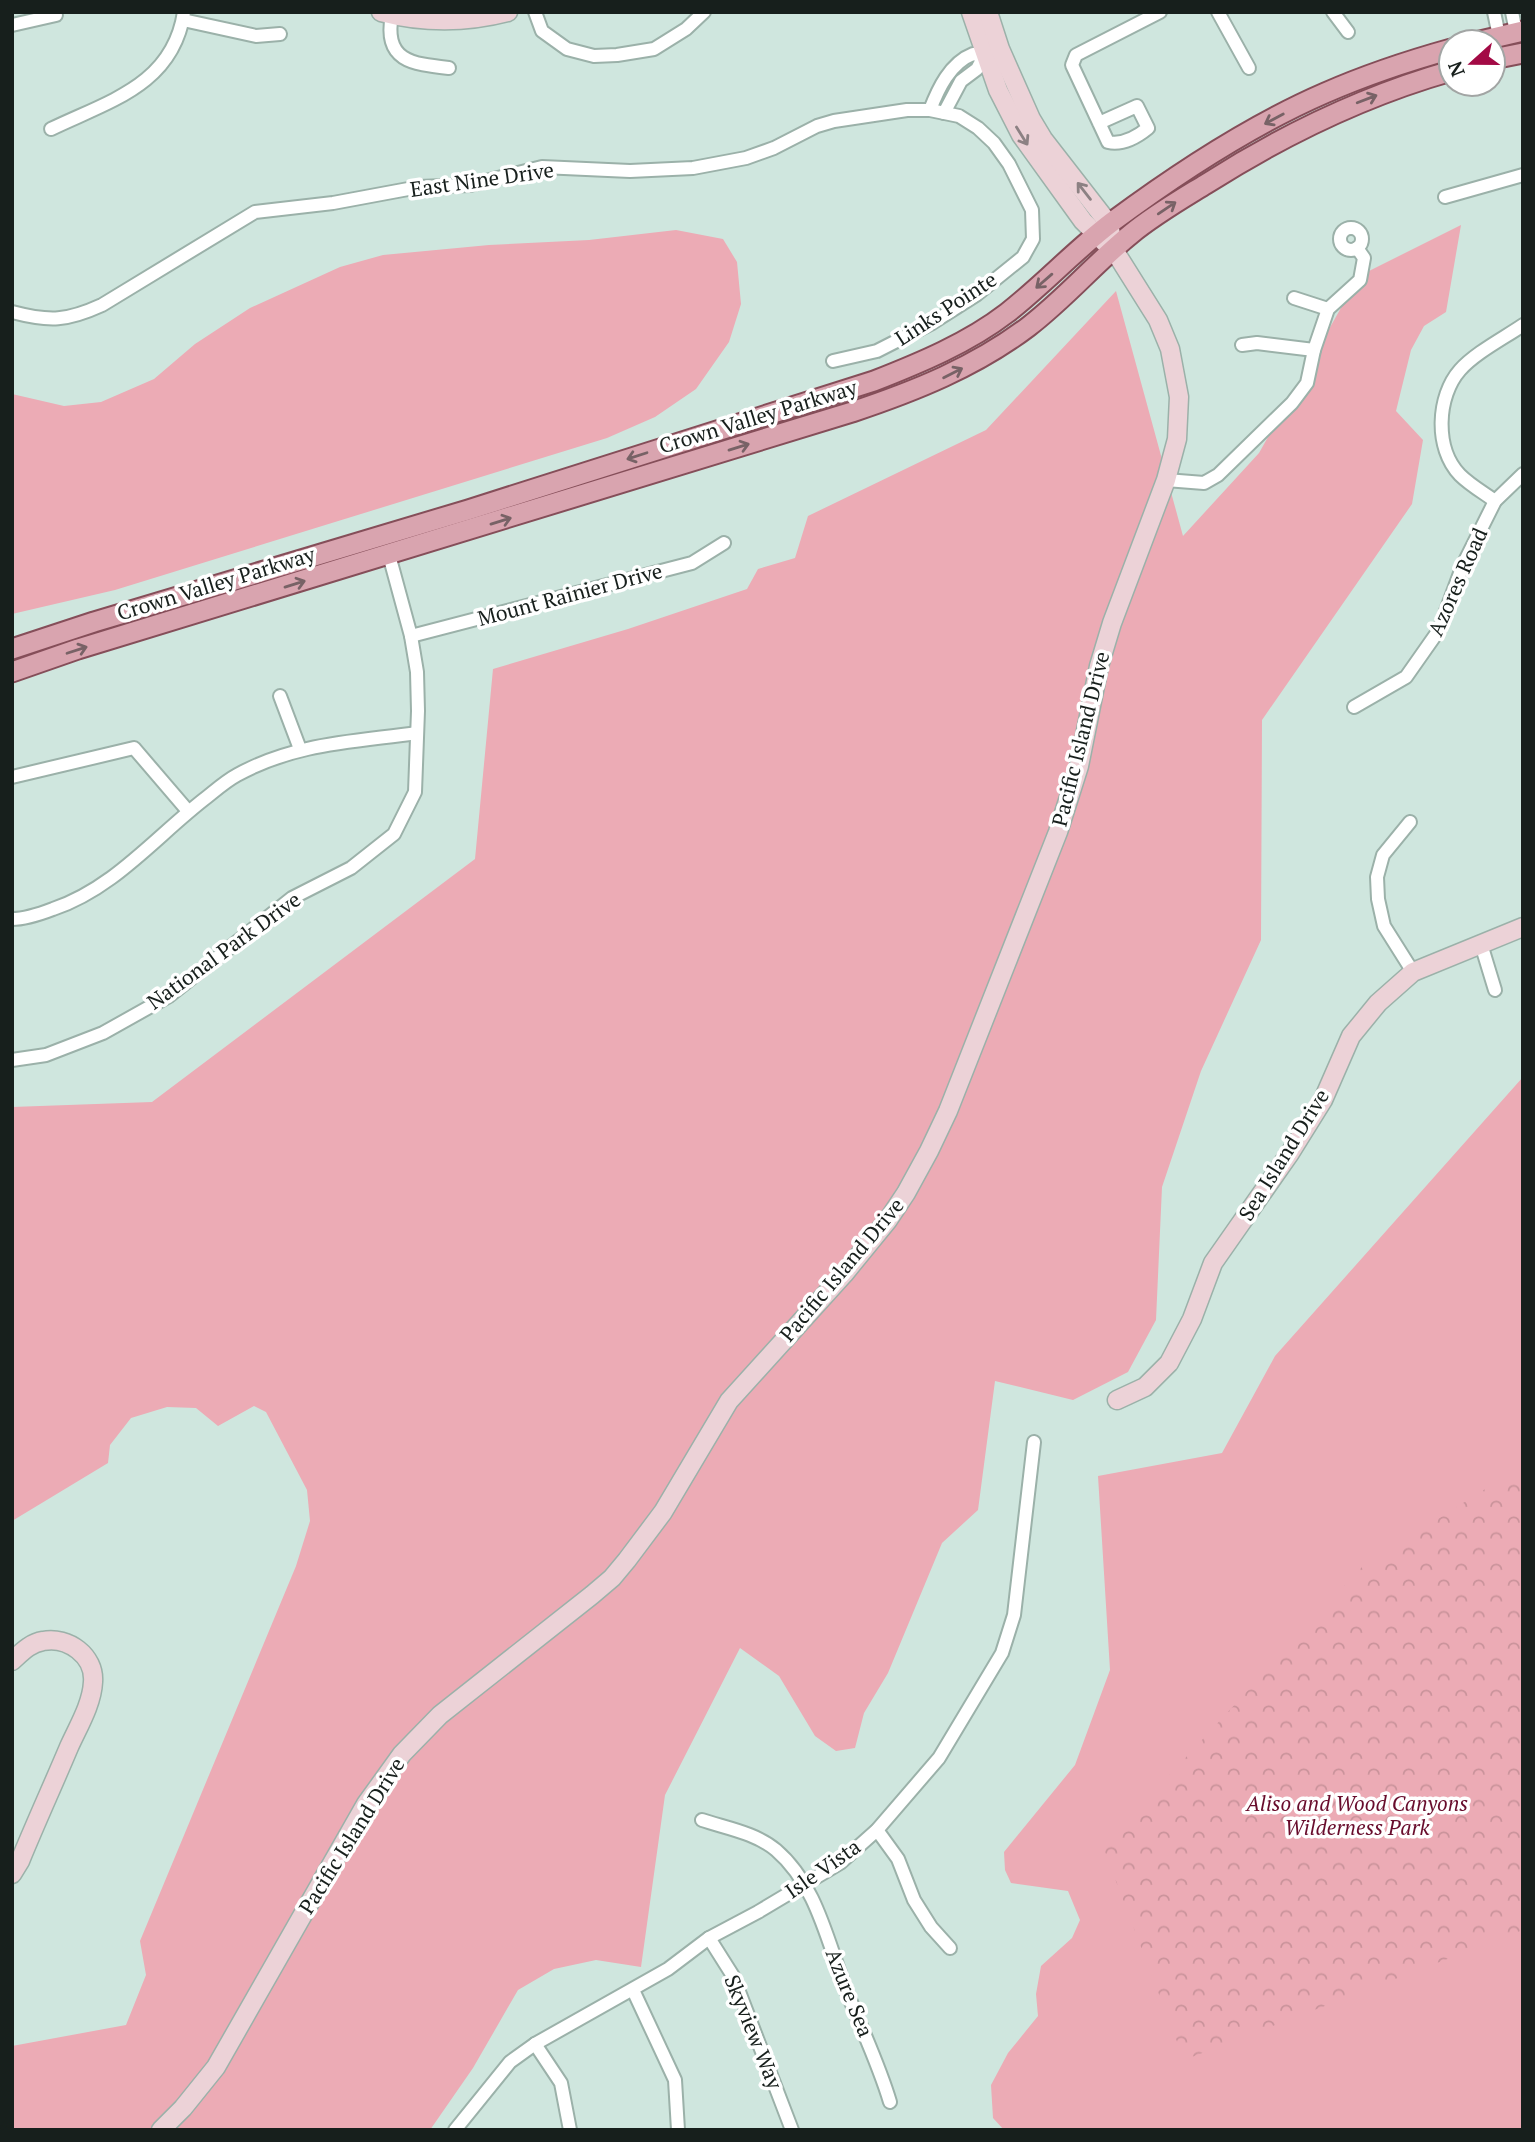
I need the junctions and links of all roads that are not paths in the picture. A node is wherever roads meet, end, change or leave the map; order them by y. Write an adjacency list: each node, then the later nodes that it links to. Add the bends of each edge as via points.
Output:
1 (508, 12): 14 (main road, via 482,19)
2 (535, 12): 3 (street, via 542,31 566,49 594,56 654,49)
3 (704, 12)
4 (971, 12): 19 (main road)
5 (988, 12): 19 (main road)
6 (1160, 12): 28 (street, via 1073,59)
7 (1333, 12): 16 (street)
8 (1494, 12): 17 (street)
9 (1513, 12): 17 (street)
10 (1219, 13): 22 (street)
11 (386, 14): 14 (main road, via 426,20); 21 (street, via 392,48 403,58)
12 (56, 15): 15 (street)
13 (183, 16): 18 (street, via 256,36); 29 (street, via 174,48 158,71 135,89)
14 (461, 16)
15 (12, 25)
16 (1348, 32)
17 (1513, 33)
18 (281, 34)
19 (993, 53): 24 (street, via 967,56); 25 (street); 32 (main road, Pacific Island Drive, via 998,90 1021,135)
20 (1437, 53): 32 (main road, Crown Valley Parkway, one-way to 32, via 1301,104 1188,168)
21 (449, 68)
22 (1249, 68)
23 (1437, 76): 34 (main road, Crown Valley Parkway, one-way to 23, via 1171,205 1295,132 1351,105)
24 (941, 85): 25 (street); 26 (street)
25 (955, 92): 27 (street)
26 (930, 110): 27 (street, Links Pointe); 37 (street, East Nine Drive, via 834,121 746,158 692,168 542,167 470,184 419,187 255,212 80,315 56,320)
27 (944, 113): 41 (street, Links Pointe, via 978,128 1009,164 1032,210 1033,239 1023,257 932,323 877,351)
28 (1099, 123)
29 (51, 128)
30 (1523, 175): 31 (street)
31 (1445, 197)
32 (1102, 230): 34 (main road, Pacific Island Drive); 45 (main road, Crown Valley Parkway, one-way to 45, via 1006,314 919,363)
33 (1357, 248): 36 (street, via 1364,258 1360,280)
34 (1114, 250): 43 (main road, Pacific Island Drive, via 1158,320 1170,349 1179,397 1177,439); 48 (main road, Crown Valley Parkway, one-way to 34, via 852,412 949,376 1029,326)
35 (1294, 299): 36 (street)
36 (1328, 309): 40 (street)
37 (12, 312)
38 (1523, 325): 44 (street, via 1462,367 1449,384 1441,421 1445,449 1459,474)
39 (1242, 345): 40 (street)
40 (1314, 350): 43 (street, via 1307,383 1292,404 1218,475 1205,483)
41 (832, 360)
42 (1523, 474): 44 (street, Azores Road)
43 (1166, 480): 77 (main road, Pacific Island Drive, via 1105,644 1079,766 1058,832 948,1111 906,1193 858,1257 729,1401 663,1512 612,1578 440,1715 402,1754 366,1804 216,2067)
44 (1495, 501): 53 (street, Azores Road, via 1463,565 1439,630 1406,677)
45 (468, 510): 47 (main road, Crown Valley Parkway); 48 (main road, via 461,521 402,537)
46 (724, 543): 49 (street, Mount Rainier Drive, via 692,563)
47 (326, 552): 48 (main road, via 340,558 368,549); 50 (main road, Crown Valley Parkway)
48 (388, 555): 49 (street, National Park Drive); 51 (main road, Crown Valley Parkway, one-way to 48)
49 (411, 636): 54 (street, National Park Drive, via 417,672)
50 (12, 649)
51 (12, 672)
52 (280, 696): 55 (street)
53 (1354, 708)
54 (417, 733): 55 (street); 64 (street, National Park Drive, via 414,797 388,841 351,868 292,898 169,996 103,1033 46,1055)
55 (300, 749): 57 (street, via 234,776)
56 (12, 777): 57 (street, via 134,748)
57 (188, 811): 59 (street, via 127,867 93,891 70,904)
58 (1410, 822): 62 (street, via 1383,855 1377,877 1384,926)
59 (12, 919)
60 (1523, 927): 61 (main road, Sea Island Drive)
61 (1481, 944): 62 (main road, Sea Island Drive); 63 (street)
62 (1413, 972): 65 (main road, Sea Island Drive, via 1378,1003 1351,1036 1323,1100 1213,1263 1169,1363 1145,1387)
63 (1495, 990)
64 (12, 1060)
65 (1117, 1401)
66 (1034, 1441): 69 (street, Isle Vista, via 1014,1615 1002,1653 939,1758)
67 (12, 1661): 70 (main road, via 33,1644 59,1641 74,1646 93,1673 85,1713)
68 (702, 1820): 71 (street, Azure Sea, via 750,1835 775,1849)
69 (877, 1830): 71 (street, Isle Vista, via 840,1863); 73 (street, via 898,1859 914,1900)
70 (12, 1874)
71 (806, 1884): 72 (street, Isle Vista); 76 (street, Azure Sea)
72 (709, 1938): 74 (street, Isle Vista); 81 (street, Skyview Way, via 733,1976)
73 (950, 1948)
74 (632, 1990): 75 (street, Isle Vista); 80 (street, via 675,2080)
75 (535, 2044): 78 (street, Isle Vista, via 510,2062); 79 (street, via 561,2083)
76 (890, 2102)
77 (161, 2130)
78 (455, 2130)
79 (569, 2130)
80 (678, 2130)
81 (792, 2130)

